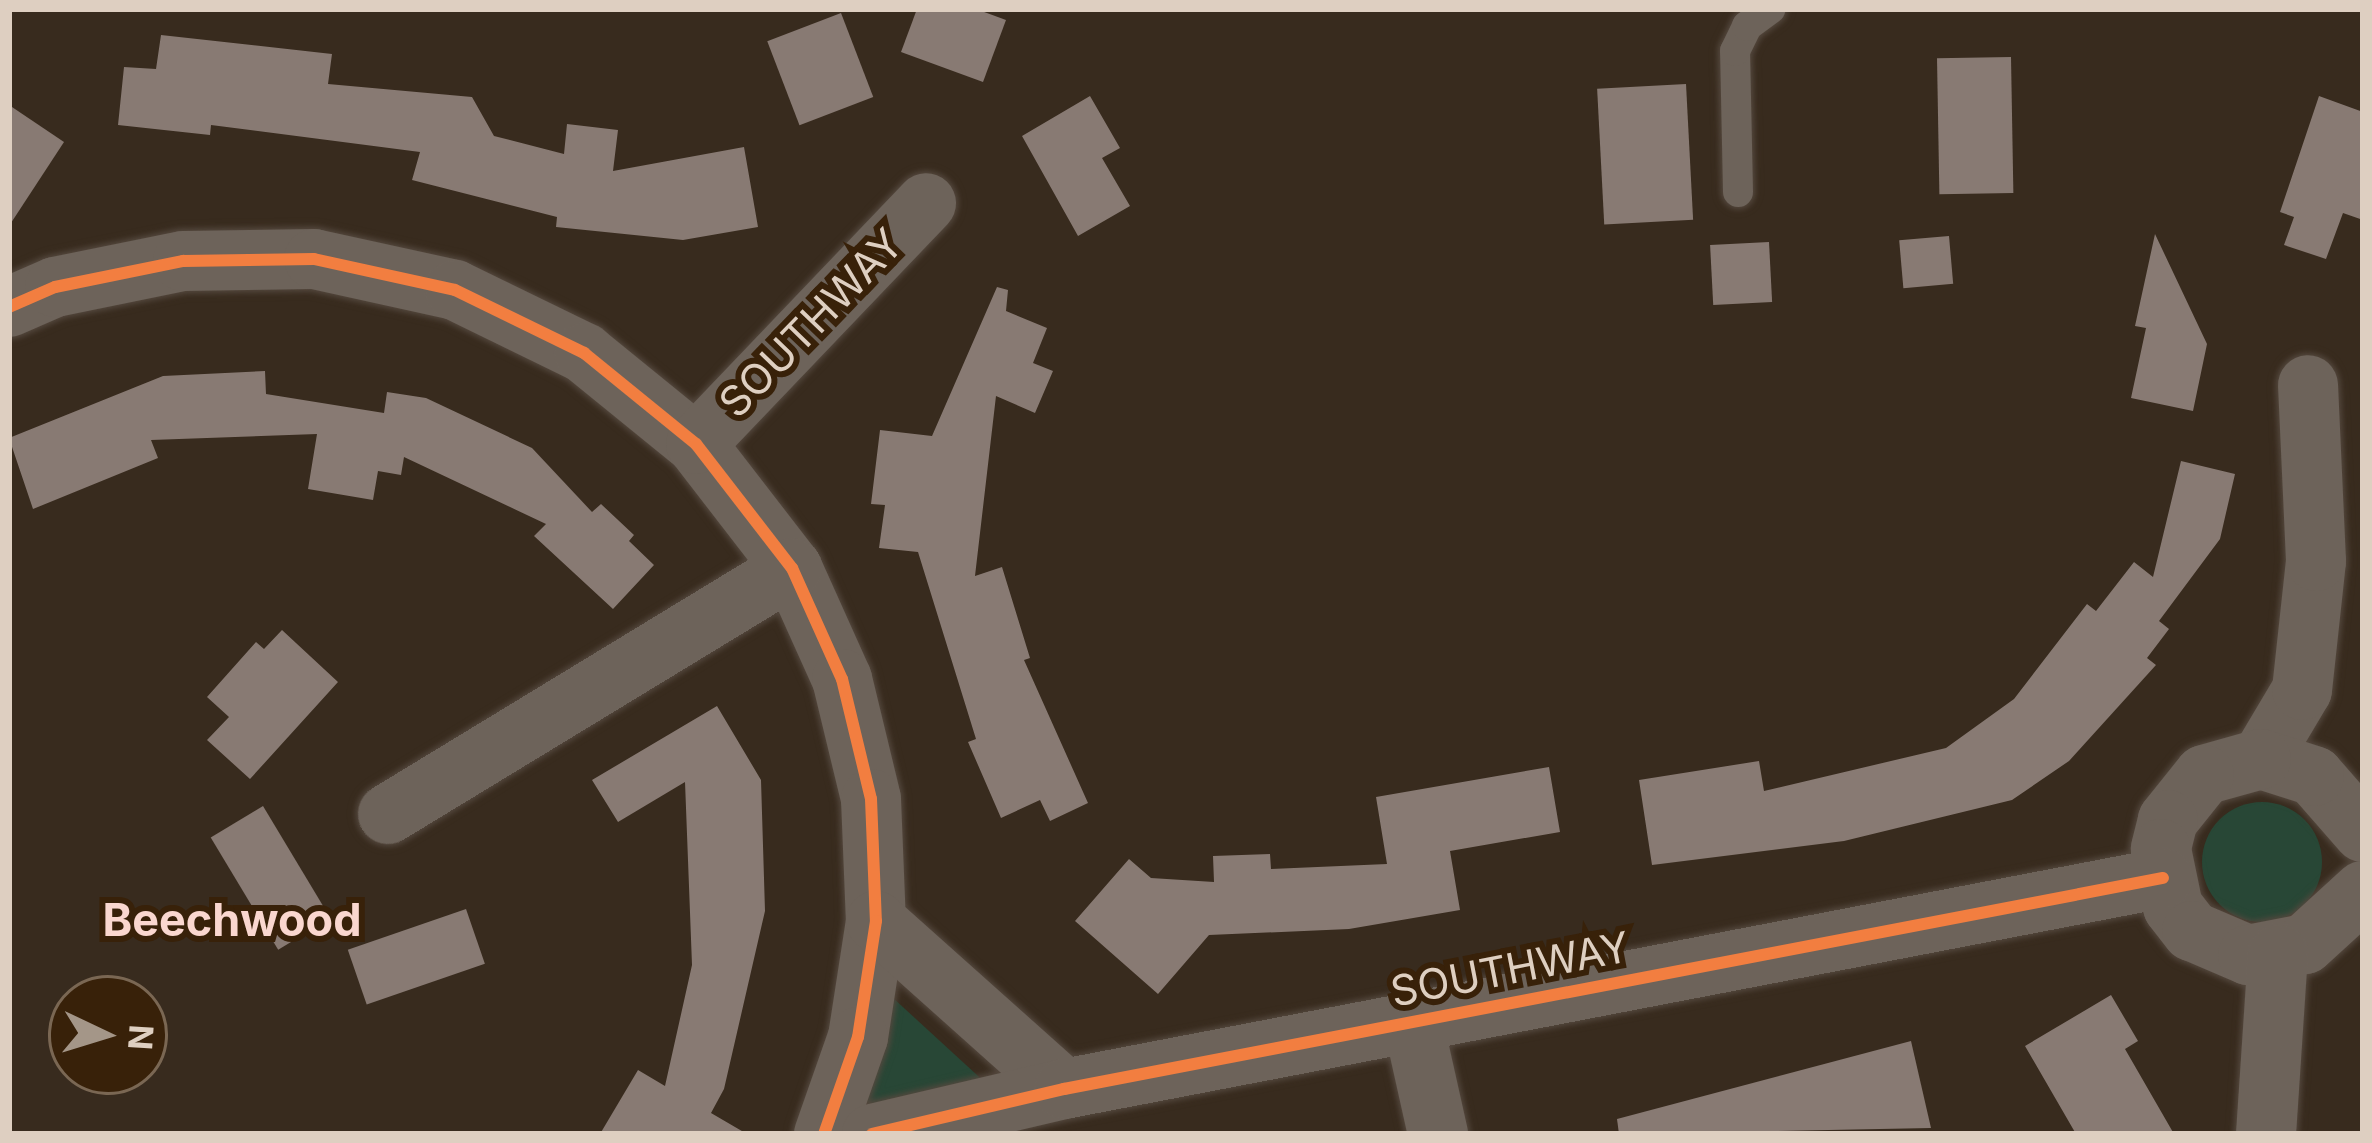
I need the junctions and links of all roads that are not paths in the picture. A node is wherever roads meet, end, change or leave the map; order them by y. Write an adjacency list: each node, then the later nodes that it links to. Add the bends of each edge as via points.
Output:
1 (1770, 9): 2 (lane, via 1747,26 1735,51)
2 (1738, 192)
3 (926, 203): 6 (street, SOUTHWAY)
4 (9, 307): 6 (street, SOUTHWAY, via 55,287 183,261 314,259 455,290 584,353)
5 (2308, 385): 8 (street, via 2317,561 2302,691)
6 (697, 444): 7 (street, SOUTHWAY)
7 (792, 568): 9 (street); 13 (street, SOUTHWAY, via 842,679 871,799)
8 (2260, 759): 10 (street, via 2314,776); 11 (street, via 2217,769 2183,794 2168,820)
9 (388, 814)
10 (2363, 832)
11 (2163, 878): 14 (street, via 2192,931 2218,947); 15 (street, SOUTHWAY)
12 (2363, 891): 14 (street, via 2305,944)
13 (876, 922): 16 (street); 17 (street, SOUTHWAY, via 858,1036)
14 (2278, 953): 20 (street)
15 (1413, 1022): 16 (street, SOUTHWAY); 19 (street, SOUTHWAY)
16 (1064, 1089): 18 (street, SOUTHWAY)
17 (824, 1134)
18 (872, 1134)
19 (1438, 1134)
20 (2266, 1134)

